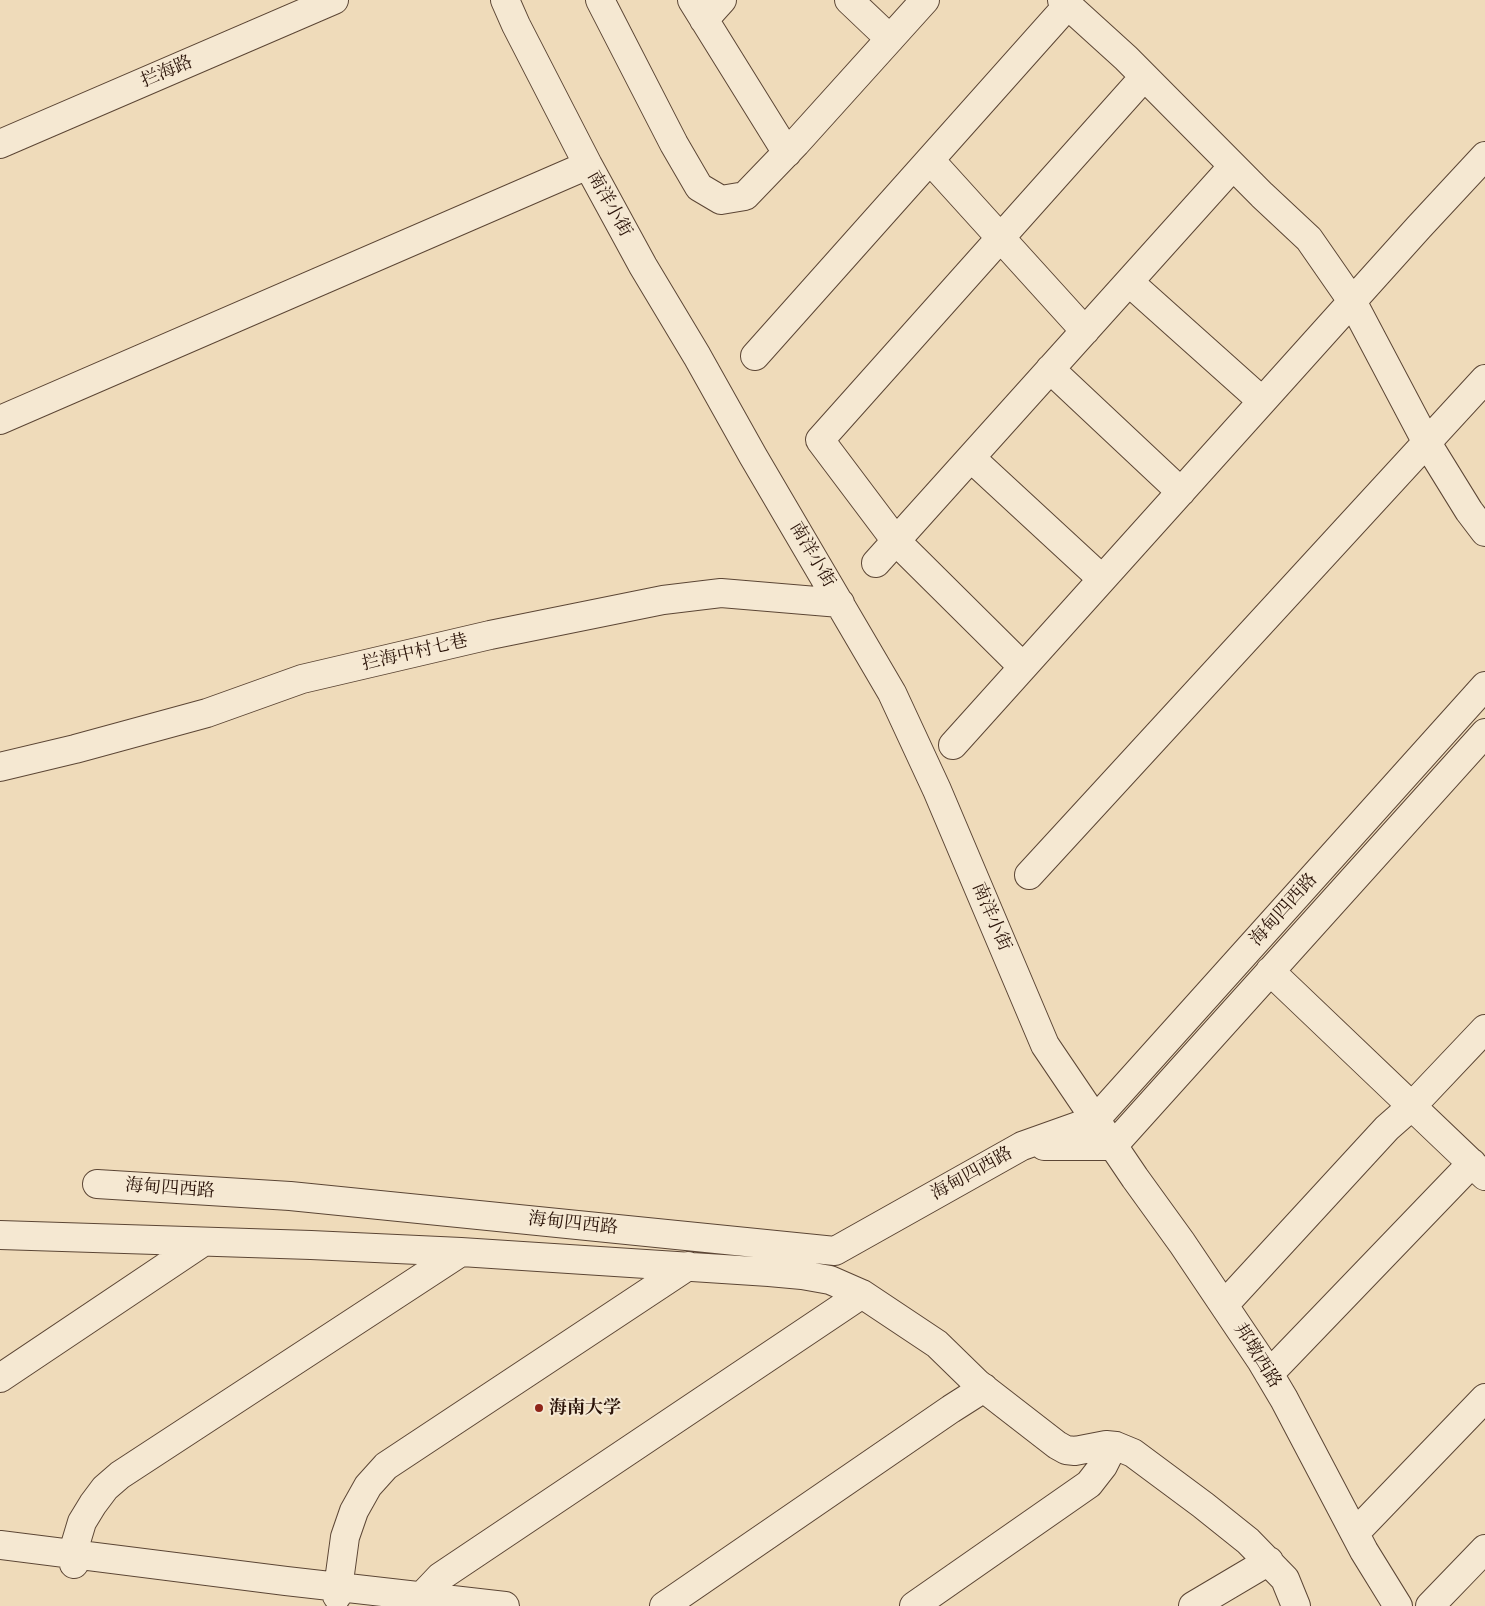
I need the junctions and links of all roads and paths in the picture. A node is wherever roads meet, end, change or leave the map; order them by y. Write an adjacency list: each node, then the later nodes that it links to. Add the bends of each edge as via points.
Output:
1 (334, 0): 11 (street, 拦海路)
2 (505, 0): 15 (street, 南洋小街)
3 (600, 0): 12 (street, via 699,188 721,200 745,196)
4 (722, 0): 8 (street)
5 (849, 0): 9 (street)
6 (925, 0): 9 (street)
7 (1065, 3): 10 (street); 14 (street)
8 (698, 10): 12 (street)
9 (890, 39): 12 (street)
10 (1144, 77): 16 (street); 17 (street)
11 (0, 144)
12 (787, 152)
13 (1485, 156): 19 (street)
14 (930, 160): 17 (street); 21 (street)
15 (588, 165): 25 (street); 33 (street, 南洋小街, via 643,266)
16 (1233, 166): 18 (street); 19 (street, via 1309,239)
17 (1000, 238): 20 (street); 30 (street, via 820,440)
18 (1129, 282): 20 (street); 24 (street)
19 (1352, 301): 24 (street); 26 (street)
20 (1085, 331): 22 (street)
21 (755, 356)
22 (1050, 369): 27 (street); 28 (street)
23 (1485, 379): 26 (street)
24 (1262, 401): 28 (street)
25 (0, 420)
26 (1427, 443): 29 (street, via 1468,511); 39 (street)
27 (971, 458): 30 (street); 32 (street)
28 (1181, 492): 32 (street)
29 (1485, 532)
30 (896, 541): 31 (street); 34 (street)
31 (876, 563)
32 (1102, 579): 34 (street)
33 (840, 603): 38 (street, 拦海中村七巷, via 721,593 663,600 490,635 302,679 207,713); 43 (street, 南洋小街, via 892,693 937,790 1045,1045)
34 (1024, 666): 36 (street)
35 (1485, 686): 43 (street, 海甸四西路)
36 (952, 745)
37 (1480, 748): 40 (street, 海甸四西路)
38 (0, 767)
39 (1029, 875)
40 (1270, 972): 42 (street); 45 (street, 海甸四西路)
41 (1485, 1029): 42 (street)
42 (1412, 1106): 46 (street); 53 (street, via 1387,1128)
43 (1095, 1120): 44 (street, 海甸四西路); 45 (street, 邦墩西路)
44 (1022, 1146): 45 (street, 海甸四西路); 47 (street, 海甸四西路, via 835,1251 290,1196)
45 (1113, 1146): 53 (street, 邦墩西路)
46 (1478, 1169): 54 (street)
47 (97, 1184)
48 (0, 1235): 49 (street)
49 (203, 1242): 50 (street); 55 (street)
50 (461, 1252): 51 (street); 63 (street, via 120,1475 105,1488 82,1522)
51 (688, 1266): 52 (street, via 802,1275 830,1280); 65 (street, via 386,1466 368,1486 354,1511 345,1537)
52 (862, 1294): 56 (street, via 937,1344); 66 (street, via 440,1577)
53 (1224, 1305): 54 (street, 邦墩西路)
54 (1269, 1374): 59 (street, 邦墩西路)
55 (0, 1378)
56 (984, 1388): 58 (street, via 1066,1450 1075,1452); 68 (street)
57 (1485, 1398): 59 (street)
58 (1113, 1446): 64 (street, via 1132,1453 1203,1505); 69 (street, via 1089,1484)
59 (1355, 1533): 72 (street, 邦墩西路)
60 (0, 1545): 63 (street)
61 (1485, 1549): 73 (street)
62 (0, 1555): 63 (street)
63 (74, 1560): 65 (street)
64 (1269, 1562): 70 (street); 71 (street, via 1285,1579)
65 (337, 1591): 66 (street)
66 (421, 1603): 67 (street)
67 (505, 1606)
68 (664, 1606)
69 (914, 1606)
70 (1193, 1606)
71 (1296, 1606)
72 (1398, 1606)
73 (1430, 1606)

